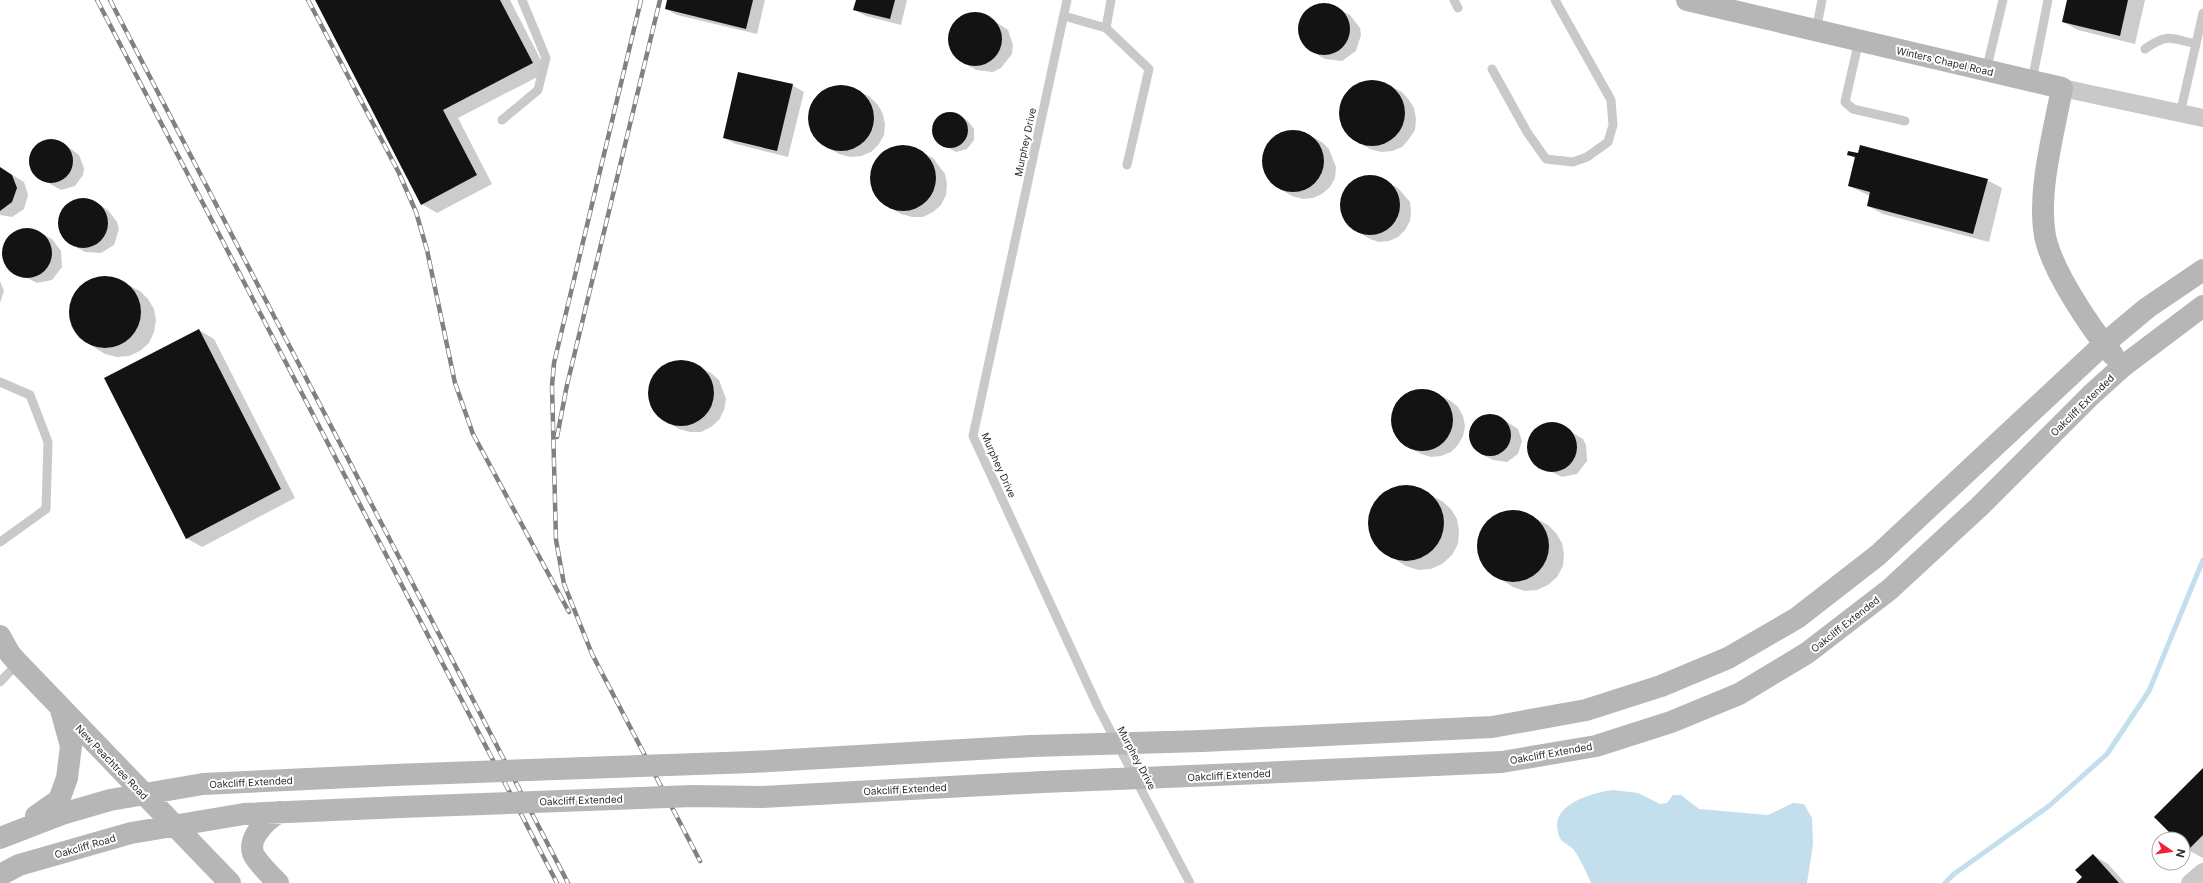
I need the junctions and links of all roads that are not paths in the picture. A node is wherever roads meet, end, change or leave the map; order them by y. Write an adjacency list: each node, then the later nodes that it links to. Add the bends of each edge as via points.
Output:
1 (522, 0): 22 (lane, via 546,58 538,90)
2 (1068, 0): 10 (lane, Murphey Drive)
3 (1111, 0): 11 (lane)
4 (1555, 0): 16 (lane, via 1611,100 1612,125 1608,142 1587,157 1573,162 1546,159 1527,132)
5 (1687, 0): 12 (main road, Winters Chapel Road)
6 (1822, 0): 12 (lane)
7 (2003, 0): 17 (lane)
8 (2048, 0): 18 (lane)
9 (2203, 13): 14 (lane)
10 (1064, 16): 11 (lane); 43 (lane, Murphey Drive, via 972,436 1098,707)
11 (1106, 28): 24 (lane, via 1149,70)
12 (1816, 30): 13 (main road, Winters Chapel Road)
13 (1859, 40): 17 (main road, Winters Chapel Road); 23 (lane, via 1845,102 1853,109)
14 (2196, 44): 15 (lane, via 2160,38); 20 (lane)
15 (2145, 49)
16 (1492, 69)
17 (1986, 71): 18 (main road, Winters Chapel Road)
18 (2032, 81): 19 (main road, Winters Chapel Road)
19 (2062, 88): 20 (street, Winters Chapel Road); 27 (main road, Oakcliff Extended, via 2046,174 2045,236 2053,259 2089,325)
20 (2180, 114): 21 (street, Winters Chapel Road)
21 (2203, 118)
22 (502, 120)
23 (1905, 120)
24 (1127, 165)
25 (2203, 270): 27 (main road, via 2146,308)
26 (2203, 306): 28 (main road)
27 (2104, 344): 28 (main road, Oakcliff Extended); 35 (main road, Oakcliff Extended, bridge, via 1878,555 1797,618 1728,658 1661,686 1586,710 1492,727 1031,746 752,762 203,784)
28 (2122, 367): 36 (main road, Oakcliff Extended, bridge, via 1979,507 1889,590 1807,653 1739,694 1671,722 1596,746 1502,762 762,797 693,796)
29 (0, 382): 30 (lane, via 30,395 48,442 46,509)
30 (0, 542)
31 (0, 636): 32 (main road, New Peachtree Road)
32 (18, 663): 33 (lane); 34 (main road, New Peachtree Road)
33 (0, 682)
34 (60, 707): 35 (main road, New Peachtree Road); 38 (main road, via 71,746 67,778 58,800)
35 (144, 796): 37 (main road, New Peachtree Road); 38 (main road, via 103,802)
36 (280, 812): 37 (main road, Oakcliff Extended, via 244,814); 42 (main road, via 261,825 253,842 254,856)
37 (174, 826): 40 (main road, Oakcliff Road, via 131,833 19,864); 41 (main road, New Peachtree Road)
38 (7, 834)
39 (2203, 872): 44 (street)
40 (0, 875)
41 (230, 883)
42 (278, 883)
43 (1190, 883)
44 (2190, 883)

